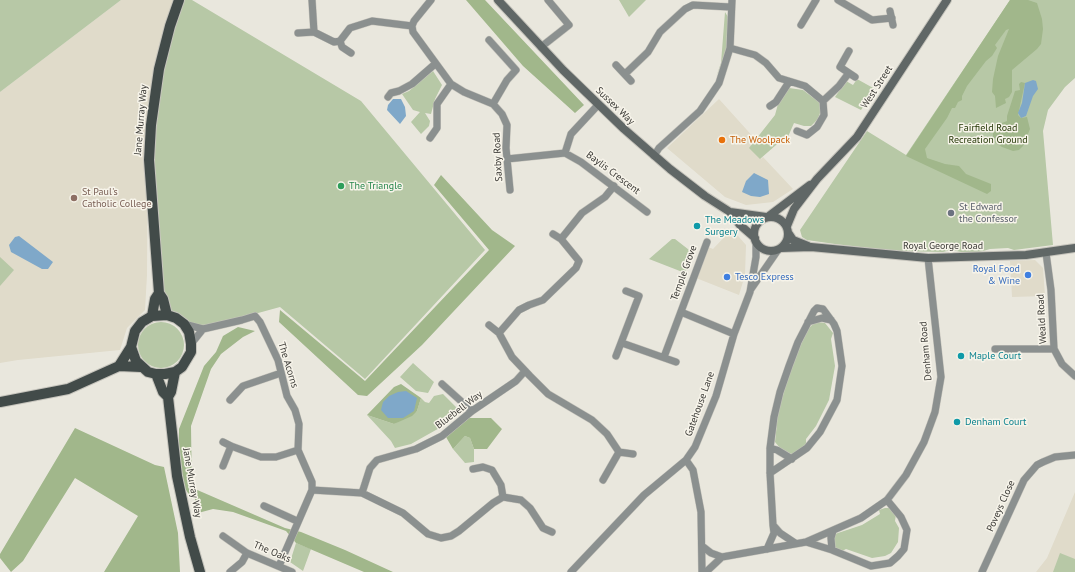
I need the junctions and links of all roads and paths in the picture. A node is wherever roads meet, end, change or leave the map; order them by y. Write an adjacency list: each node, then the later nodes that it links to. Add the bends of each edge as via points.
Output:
1 (179, 0): 58 (main road, Jane Murray Way, via 158,69 151,125 149,160)
2 (312, 0): 14 (street)
3 (431, 0): 13 (street)
4 (498, 0): 18 (street, Sussex Way)
5 (548, 0): 18 (street, via 569,25)
6 (816, 0): 12 (street)
7 (838, 0): 11 (street, via 872,20)
8 (946, 0): 40 (street, West Street, via 856,137)
9 (693, 2): 10 (street); 24 (street, via 660,32 648,52)
10 (731, 4): 19 (street)
11 (892, 18)
12 (801, 25)
13 (412, 26): 17 (street, via 372,21 350,28); 22 (street)
14 (314, 32): 15 (street); 17 (street, via 334,42)
15 (298, 33)
16 (489, 40): 32 (street, via 516,70)
17 (340, 41): 21 (street, via 342,47)
18 (541, 47): 33 (street, Sussex Way)
19 (730, 48): 28 (street, via 755,55 779,78); 38 (street, via 719,83 700,112 659,148)
20 (849, 51): 25 (street, via 840,67)
21 (351, 53)
22 (435, 64): 29 (street); 30 (street, via 412,84 391,93)
23 (616, 64): 24 (street)
24 (625, 74): 27 (street)
25 (848, 74): 26 (street); 31 (street)
26 (855, 77)
27 (631, 81)
28 (789, 82): 31 (street, via 805,86); 34 (street, via 776,102)
29 (451, 84): 32 (street); 36 (street, via 437,104 437,128)
30 (388, 97)
31 (823, 101): 35 (street, via 824,115 817,126 807,135)
32 (493, 104): 39 (street, Saxby Road, via 507,125)
33 (598, 105): 37 (street, via 571,134); 38 (street, Sussex Way)
34 (770, 106)
35 (797, 131)
36 (430, 138)
37 (565, 152): 39 (street); 41 (street, Baylis Crescent)
38 (654, 156): 44 (street, Sussex Way)
39 (507, 159): 42 (street, Saxby Road)
40 (817, 179): 45 (street, West Street); 46 (street, West Street, via 794,209)
41 (614, 186): 43 (street, Baylis Crescent); 48 (street, via 606,197 582,213)
42 (510, 190)
43 (647, 212)
44 (730, 212): 45 (street, Sussex Way); 49 (street, Sussex Way)
45 (768, 217): 46 (street, via 780,218); 49 (street, via 756,226)
46 (788, 230): 51 (street, Royal George Road, via 793,240); 53 (street, via 786,242)
47 (553, 234): 48 (street)
48 (561, 239): 67 (street, via 579,261 576,268 543,300 519,310)
49 (755, 240): 53 (street, via 765,250); 57 (street, Gatehouse Lane, via 756,257)
50 (707, 242): 59 (street, Temple Grove)
51 (811, 247): 53 (street, Royal George Road); 55 (street, Royal George Road)
52 (1075, 248): 54 (street, Royal George Road)
53 (779, 249): 57 (street, Gatehouse Lane)
54 (1046, 252): 55 (street, Royal George Road); 73 (street, Weald Road)
55 (928, 258): 105 (street, Denham Road, via 940,377 935,412 924,442 906,475)
56 (626, 291): 69 (street, via 639,296)
57 (750, 292): 68 (street, Gatehouse Lane)
58 (160, 293): 60 (main road, Jane Murray Way); 61 (main road, Jane Murray Way, via 154,299)
59 (681, 312): 68 (street, Temple Grove); 75 (street, Temple Grove)
60 (167, 315): 61 (main road); 64 (main road)
61 (152, 316): 71 (main road, via 138,326 132,337)
62 (831, 320): 63 (street, via 822,318); 63 (street, via 823,309 817,308); 97 (street, via 837,331 842,366 837,400 820,432 807,448)
63 (808, 322): 91 (street, via 780,392)
64 (184, 324): 66 (street); 70 (main road)
65 (489, 325): 67 (street)
66 (203, 329): 70 (street); 81 (street, The Acorns, via 255,316 272,346)
67 (499, 333): 79 (street, via 512,357)
68 (734, 334): 96 (street, Gatehouse Lane, via 713,402 695,447)
69 (622, 343): 74 (street); 75 (street)
70 (192, 344): 80 (main road, via 187,360)
71 (131, 347): 77 (main road); 78 (main road)
72 (995, 349): 73 (street, Weald Road)
73 (1054, 349): 83 (street, via 1062,364)
74 (616, 356)
75 (664, 357): 76 (street)
76 (676, 362)
77 (119, 366): 78 (main road); 87 (main road, via 68,389)
78 (141, 367): 82 (main road)
79 (525, 371): 88 (street, Bluebell Way, via 516,381); 93 (street, via 548,394 592,420 607,434)
80 (175, 372): 82 (main road); 85 (main road)
81 (281, 373): 86 (street, via 242,386); 92 (street, The Acorns, via 299,424)
82 (156, 374): 85 (main road, via 163,392)
83 (1075, 376)
84 (442, 384): 88 (street)
85 (168, 397): 120 (main road, Jane Murray Way, via 177,476)
86 (230, 400)
87 (0, 402)
88 (472, 411): 103 (street, Bluebell Way, via 442,436 416,449 377,460 370,468)
89 (223, 442): 90 (street)
90 (231, 446): 92 (street, via 261,457 276,457); 98 (street)
91 (770, 448): 97 (street); 100 (street)
92 (298, 450): 102 (street, The Acorns, via 312,482)
93 (619, 452): 94 (street); 101 (street)
94 (633, 454)
95 (1075, 455): 126 (street, Poveys Close, via 1055,457 1043,462 1024,480)
96 (686, 460): 114 (street, via 693,470 701,512); 123 (street, Gatehouse Lane, via 644,495)
97 (792, 460): 100 (street)
98 (223, 466)
99 (473, 469): 104 (street, via 483,467 492,470 501,485)
100 (770, 474): 108 (street)
101 (603, 480)
102 (312, 490): 103 (street); 107 (street)
103 (362, 493): 104 (street, via 403,513 428,534 440,538 459,531)
104 (504, 497): 110 (street, via 521,500 530,508 543,528)
105 (887, 500): 109 (street, Denham Road, via 861,518); 116 (street, Denham Road, via 901,517 907,530 904,549 898,556 890,563 871,566)
106 (264, 506): 107 (street)
107 (297, 521): 119 (street)
108 (773, 525): 113 (street); 115 (street, via 774,533)
109 (833, 531): 112 (street, Denham Road); 116 (street)
110 (552, 532)
111 (223, 536): 117 (street, The Oaks)
112 (806, 542): 113 (street, Denham Road); 116 (street, Denham Road)
113 (795, 543): 115 (street, Denham Road)
114 (702, 546): 118 (street); 124 (street)
115 (767, 549): 118 (street, Denham Road)
116 (832, 550)
117 (247, 553): 119 (street, The Oaks); 121 (street, via 242,562)
118 (722, 557): 125 (street)
119 (279, 566): 122 (street, The Oaks)
120 (200, 572)
121 (230, 572)
122 (292, 572)
123 (571, 572)
124 (702, 572)
125 (706, 572)
126 (982, 572)

